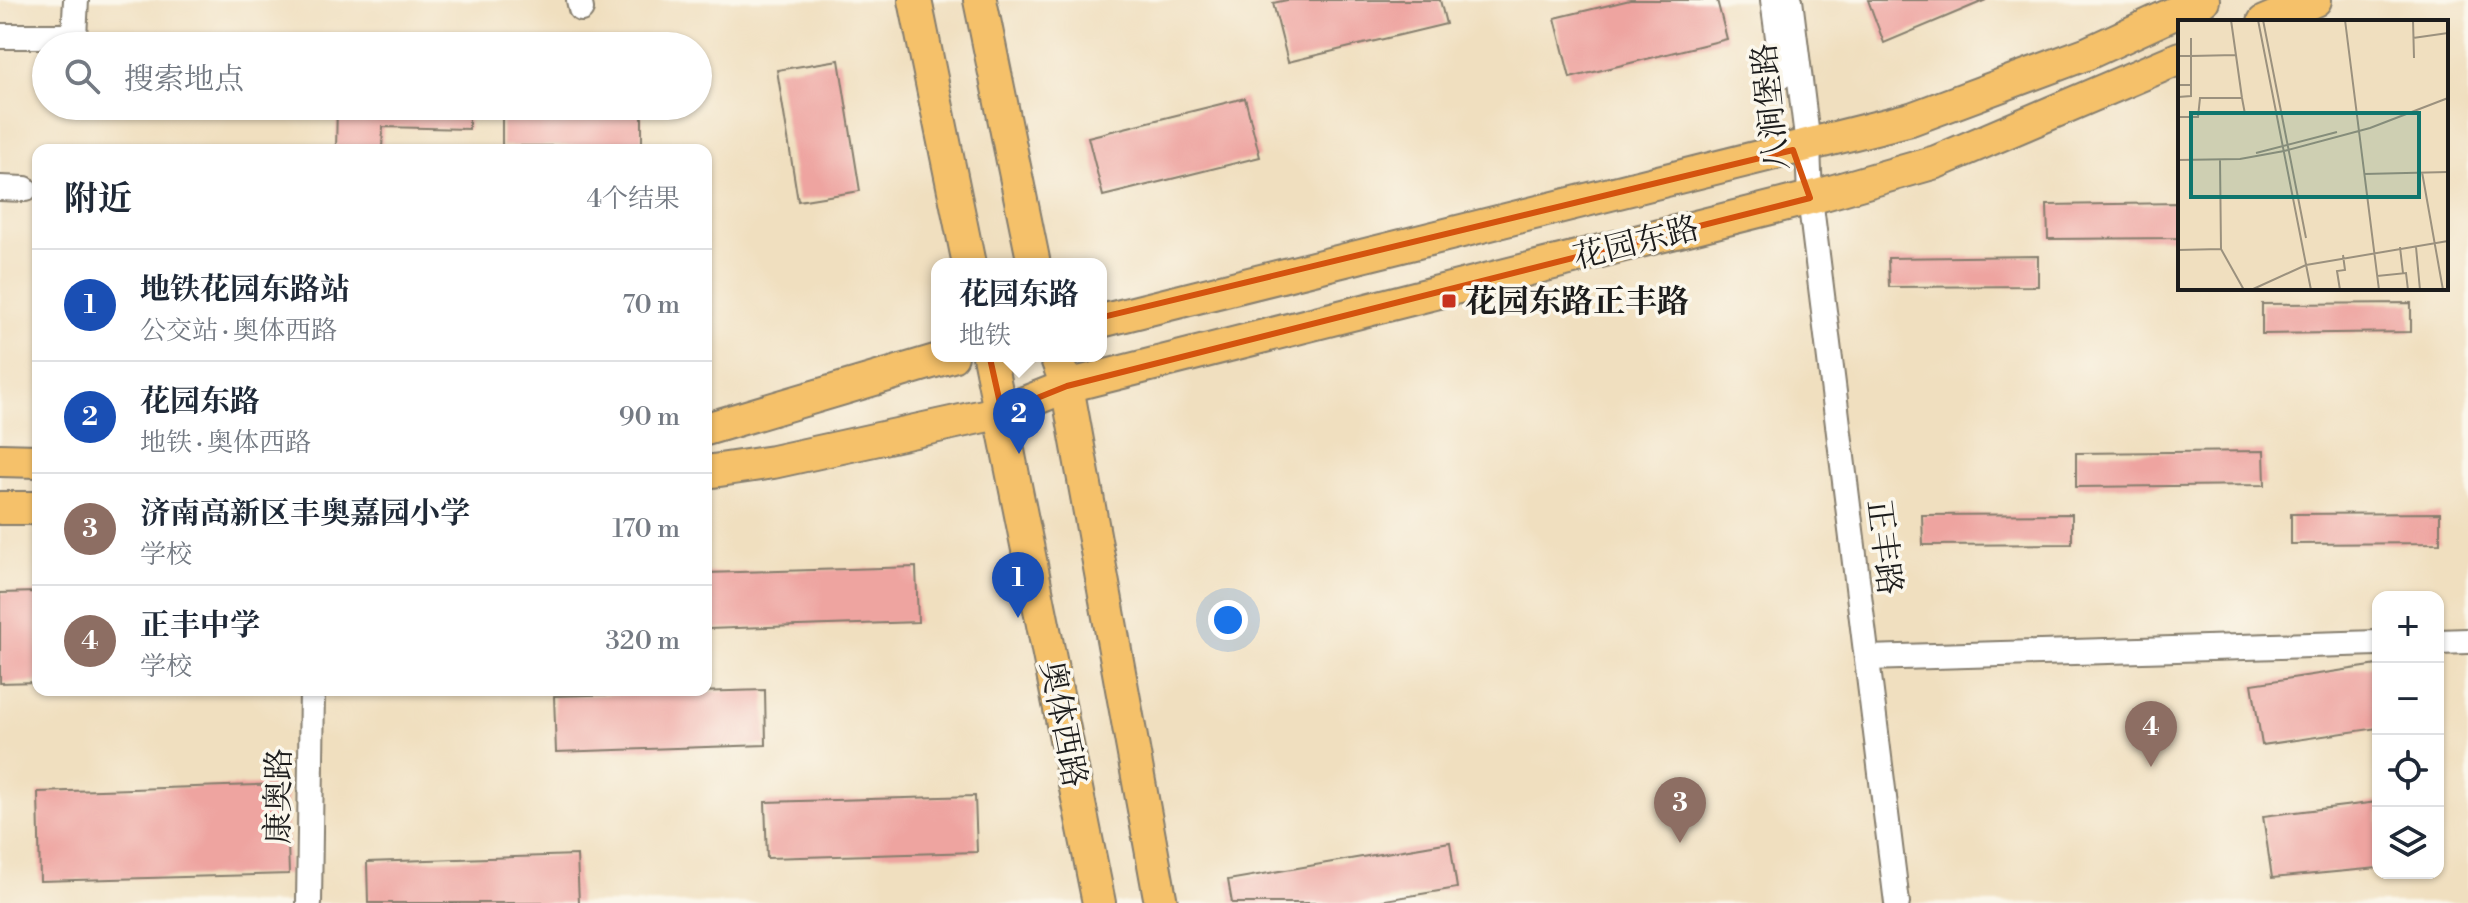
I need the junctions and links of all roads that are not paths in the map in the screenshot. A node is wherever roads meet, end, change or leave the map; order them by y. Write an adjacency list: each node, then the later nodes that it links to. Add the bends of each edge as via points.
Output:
1 (76, 0): 9 (street)
2 (915, 0): 17 (main road)
3 (980, 0): 18 (main road)
4 (1773, 0): 13 (street, 八涧堡路)
5 (1790, 0): 13 (street, 八涧堡路)
6 (2203, 0): 13 (main road, 花园东路, via 2088,53 1911,119)
7 (2315, 0): 8 (main road)
8 (2269, 20)
9 (74, 32)
10 (0, 36): 11 (street)
11 (32, 36)
12 (2178, 59): 16 (main road, 花园东路, via 1936,162)
13 (1800, 148): 16 (street, 八涧堡路); 19 (main road, 花园东路)
14 (0, 188): 15 (street)
15 (25, 189)
16 (1810, 198): 23 (main road, 花园东路); 34 (street, 正丰路)
17 (968, 258)
18 (1033, 258)
19 (1107, 320)
20 (932, 362): 25 (main road)
21 (990, 362): 24 (main road, 奥体西路)
22 (1058, 362): 23 (main road, 奥体西路)
23 (1067, 386): 24 (main road, 花园东路); 38 (main road, 奥体西路)
24 (1002, 412): 28 (main road, 花园东路); 37 (main road, 奥体西路)
25 (712, 427)
26 (0, 460): 27 (main road)
27 (32, 461)
28 (712, 471)
29 (0, 508): 30 (main road)
30 (32, 508)
31 (2468, 641): 32 (street)
32 (2444, 642)
33 (2372, 643): 34 (street)
34 (1867, 658): 39 (street, 正丰路)
35 (312, 696): 36 (street, 康奥路)
36 (309, 903)
37 (1099, 903)
38 (1161, 903)
39 (1897, 903)

